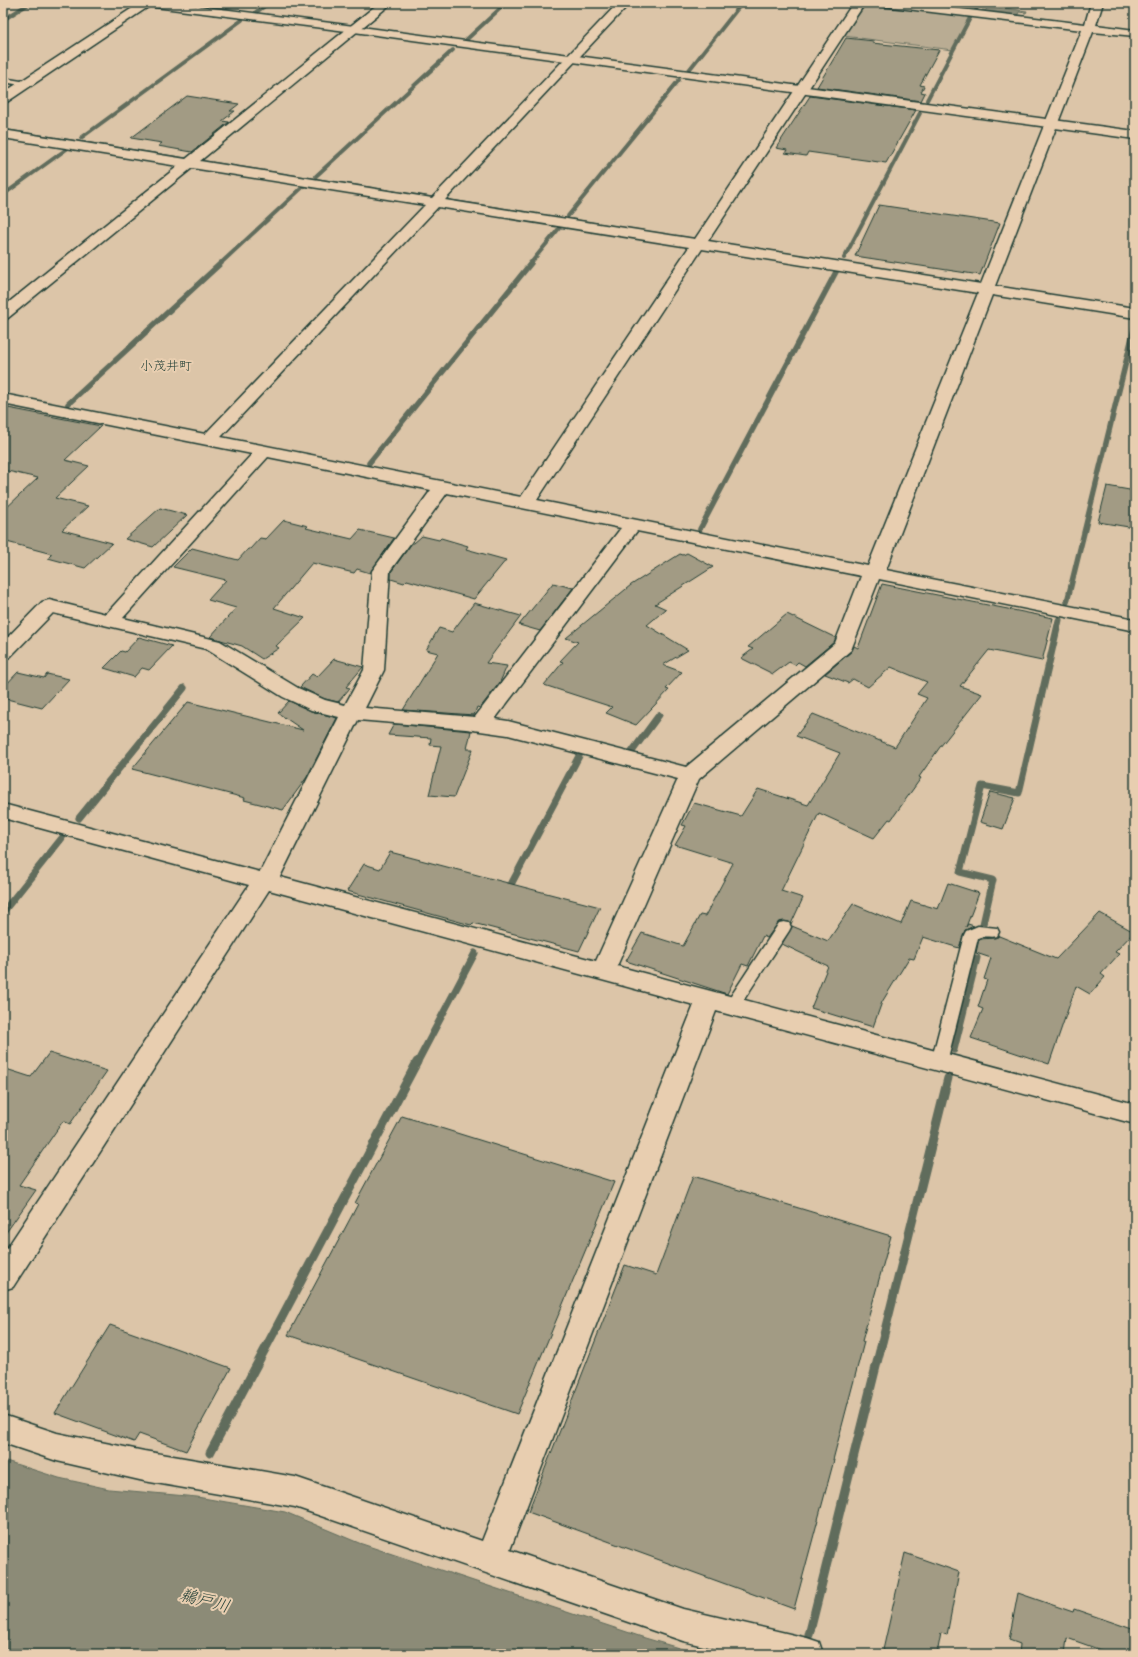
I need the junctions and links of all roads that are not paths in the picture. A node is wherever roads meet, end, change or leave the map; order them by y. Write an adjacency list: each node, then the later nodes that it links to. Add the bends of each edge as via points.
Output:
1 (148, 3): 8 (street); 12 (street)
2 (386, 3): 8 (street)
3 (624, 3): 10 (street)
4 (859, 3): 13 (street)
5 (882, 3): 7 (street)
6 (1097, 3): 7 (street)
7 (1089, 28): 9 (street); 15 (street)
8 (354, 29): 10 (street); 18 (street)
9 (1135, 33)
10 (570, 60): 13 (street); 19 (street)
11 (3, 80): 12 (lane)
12 (27, 84): 14 (street)
13 (801, 90): 15 (street); 20 (street)
14 (3, 99)
15 (1051, 124): 17 (street); 21 (street)
16 (3, 134): 18 (street)
17 (1135, 135)
18 (191, 162): 19 (street); 23 (street)
19 (436, 200): 20 (street); 25 (street)
20 (700, 242): 21 (street); 28 (street)
21 (986, 290): 22 (street); 30 (street)
22 (1135, 314)
23 (3, 315)
24 (3, 399): 25 (street)
25 (209, 440): 26 (street)
26 (264, 451): 27 (street); 31 (street)
27 (443, 486): 28 (street); 34 (street, via 381,571 374,670)
28 (526, 503): 29 (street)
29 (633, 524): 30 (street); 35 (street)
30 (874, 573): 32 (street); 36 (street, via 844,646)
31 (110, 621): 33 (street, via 48,606); 34 (street, via 213,645 230,653 298,697 319,706)
32 (1135, 625)
33 (3, 653)
34 (352, 714): 35 (street); 38 (street)
35 (482, 723): 36 (street)
36 (690, 775): 41 (street)
37 (3, 811): 38 (street)
38 (265, 882): 41 (street); 45 (street)
39 (784, 927): 42 (lane)
40 (992, 932): 43 (lane, via 978,931 971,935)
41 (604, 971): 42 (street)
42 (720, 1003): 43 (street); 47 (street)
43 (940, 1062): 44 (street)
44 (1135, 1114)
45 (3, 1278)
46 (3, 1429): 47 (street, via 57,1447 144,1466 295,1492)
47 (491, 1559): 48 (street, via 683,1625)
48 (807, 1654)

